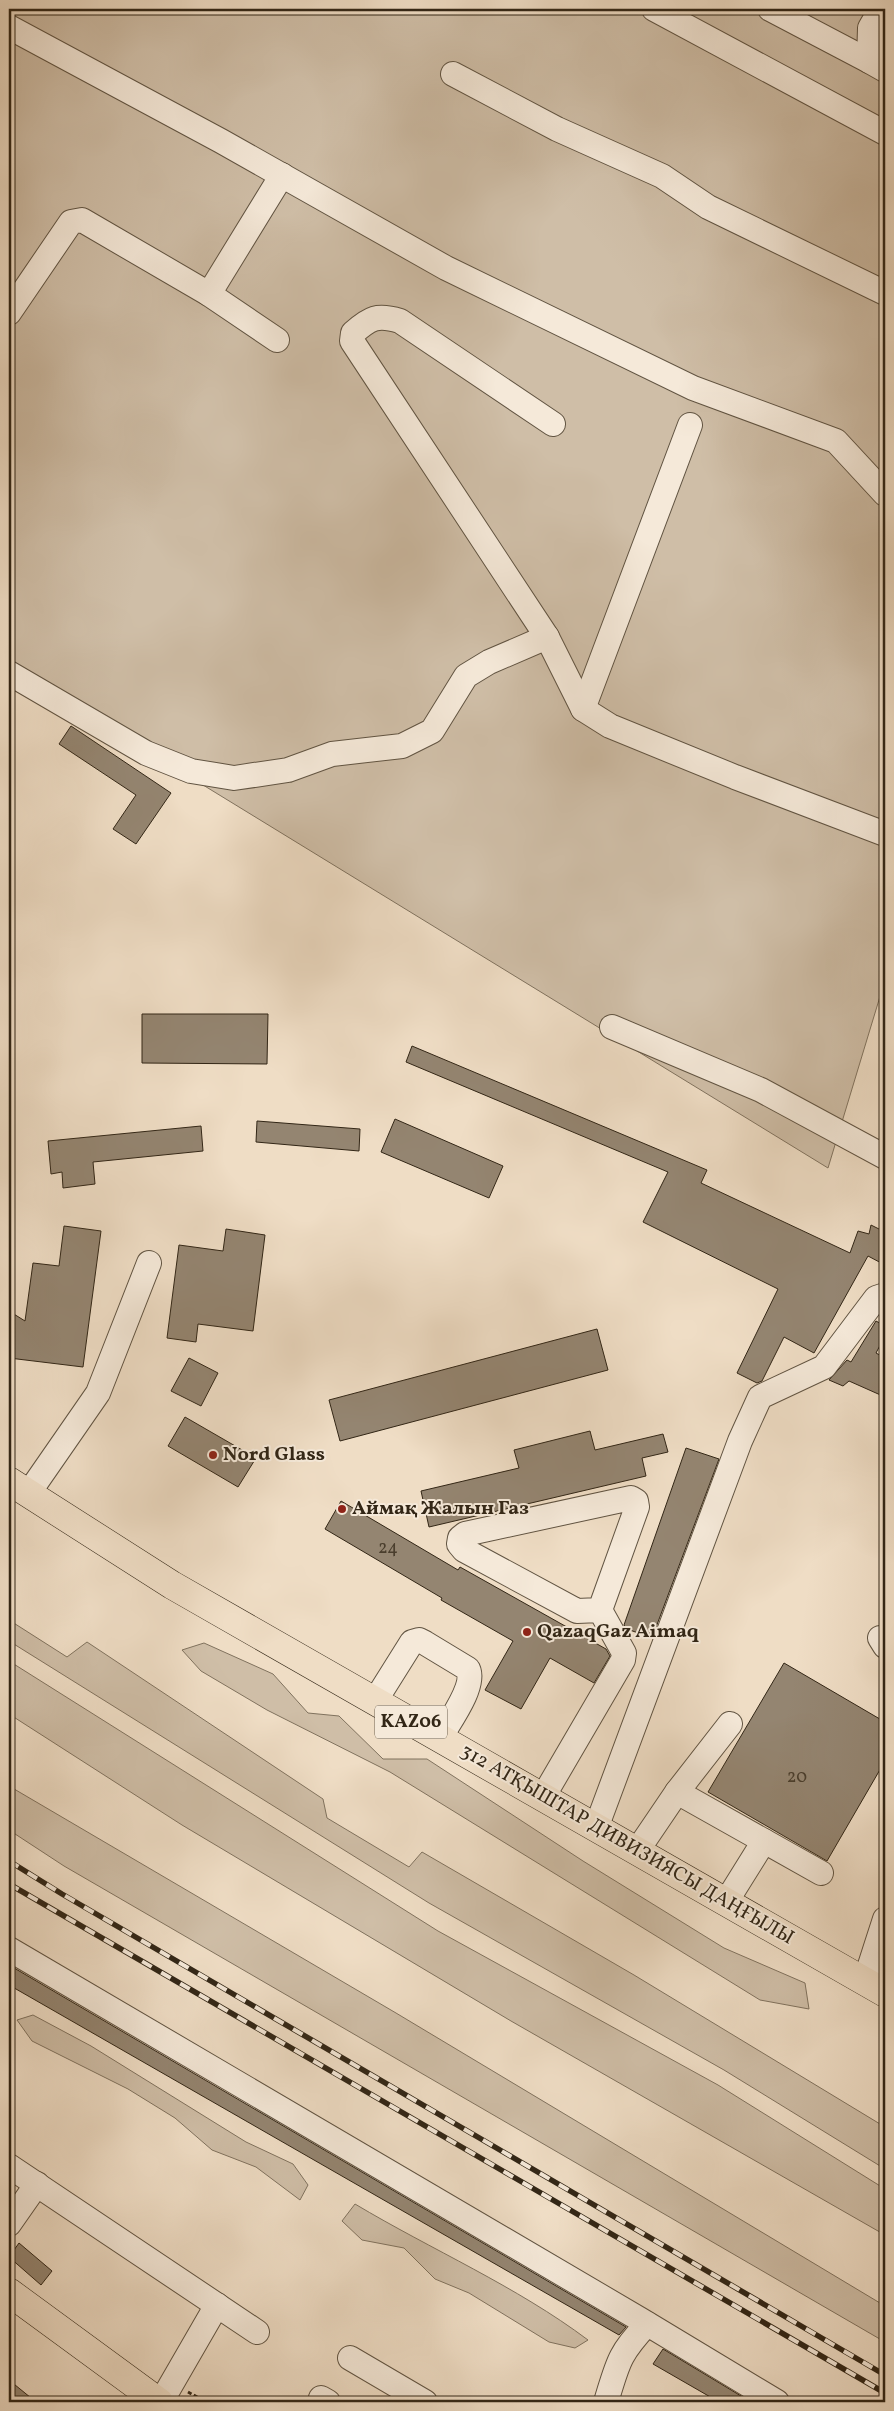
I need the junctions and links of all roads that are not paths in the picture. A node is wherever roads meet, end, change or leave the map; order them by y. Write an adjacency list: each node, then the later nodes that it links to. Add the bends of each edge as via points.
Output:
1 (654, 9): 7 (lane)
2 (770, 9): 5 (lane)
3 (881, 9): 5 (lane, via 870,28)
4 (9, 27): 8 (lane)
5 (877, 65)
6 (453, 74): 9 (lane, via 557,129 662,176 708,207)
7 (885, 134)
8 (282, 175): 10 (lane); 15 (lane, via 446,268 676,379 836,441)
9 (885, 293)
10 (208, 294): 11 (lane, via 82,220 71,222); 12 (lane)
11 (9, 313)
12 (277, 340)
13 (553, 424): 16 (lane, via 400,321 385,316 368,320 353,333 352,341)
14 (690, 425): 18 (lane)
15 (885, 494)
16 (548, 637): 17 (lane, via 489,662 466,676 432,731 402,746 332,754 288,770 234,778 190,771 146,753); 18 (lane)
17 (9, 673)
18 (584, 710): 19 (lane, via 619,730)
19 (885, 834)
20 (612, 1027): 21 (lane, via 761,1090)
21 (885, 1157)
22 (150, 1263): 24 (lane, via 98,1393)
23 (885, 1295): 31 (lane, via 876,1298 824,1367 760,1397)
24 (18, 1487): 26 (main road, 312 АТҚЫШТАР ДИВИЗИЯСЫ ДАҢҒЫЛЫ / KАZ06, via 172,1586)
25 (600, 1610): 25 (lane, via 637,1508 632,1498 465,1534 460,1538 459,1544 464,1550 577,1611); 30 (lane, via 624,1653 623,1660)
26 (375, 1701): 28 (main road, 312 АТҚЫШТАР ДИВИЗИЯСЫ ДАҢҒЫЛЫ / KАZ06); 28 (lane, via 412,1642 419,1640 425,1643 468,1669 470,1675 469,1686)
27 (730, 1724): 29 (lane)
28 (440, 1738): 30 (main road, 312 АТҚЫШТАР ДИВИЗИЯСЫ ДАҢҒЫЛЫ / KАZ06)
29 (677, 1792): 32 (lane); 33 (lane)
30 (543, 1797): 31 (main road, 312 АТҚЫШТАР ДИВИЗИЯСЫ ДАҢҒЫЛЫ / KАZ06)
31 (596, 1828): 33 (main road, 312 АТҚЫШТАР ДИВИЗИЯСЫ ДАҢҒЫЛЫ / KАZ06)
32 (764, 1841): 34 (lane); 35 (lane)
33 (637, 1851): 35 (main road, 312 АТҚЫШТАР ДИВИЗИЯСЫ ДАҢҒЫЛЫ / KАZ06)
34 (821, 1872)
35 (726, 1902): 38 (main road, 312 АТҚЫШТАР ДИВИЗИЯСЫ ДАҢҒЫЛЫ / KАZ06)
36 (885, 1918): 38 (lane)
37 (9, 1949): 44 (lane)
38 (875, 1987)
39 (9, 2166): 40 (lane)
40 (37, 2184): 41 (lane); 43 (lane)
41 (9, 2224)
42 (9, 2292): 47 (main road)
43 (217, 2305): 45 (lane); 47 (lane)
44 (647, 2324): 49 (lane, via 619,2358); 50 (lane)
45 (257, 2332)
46 (350, 2358): 48 (lane)
47 (160, 2402)
48 (425, 2402)
49 (607, 2402)
50 (777, 2402)

